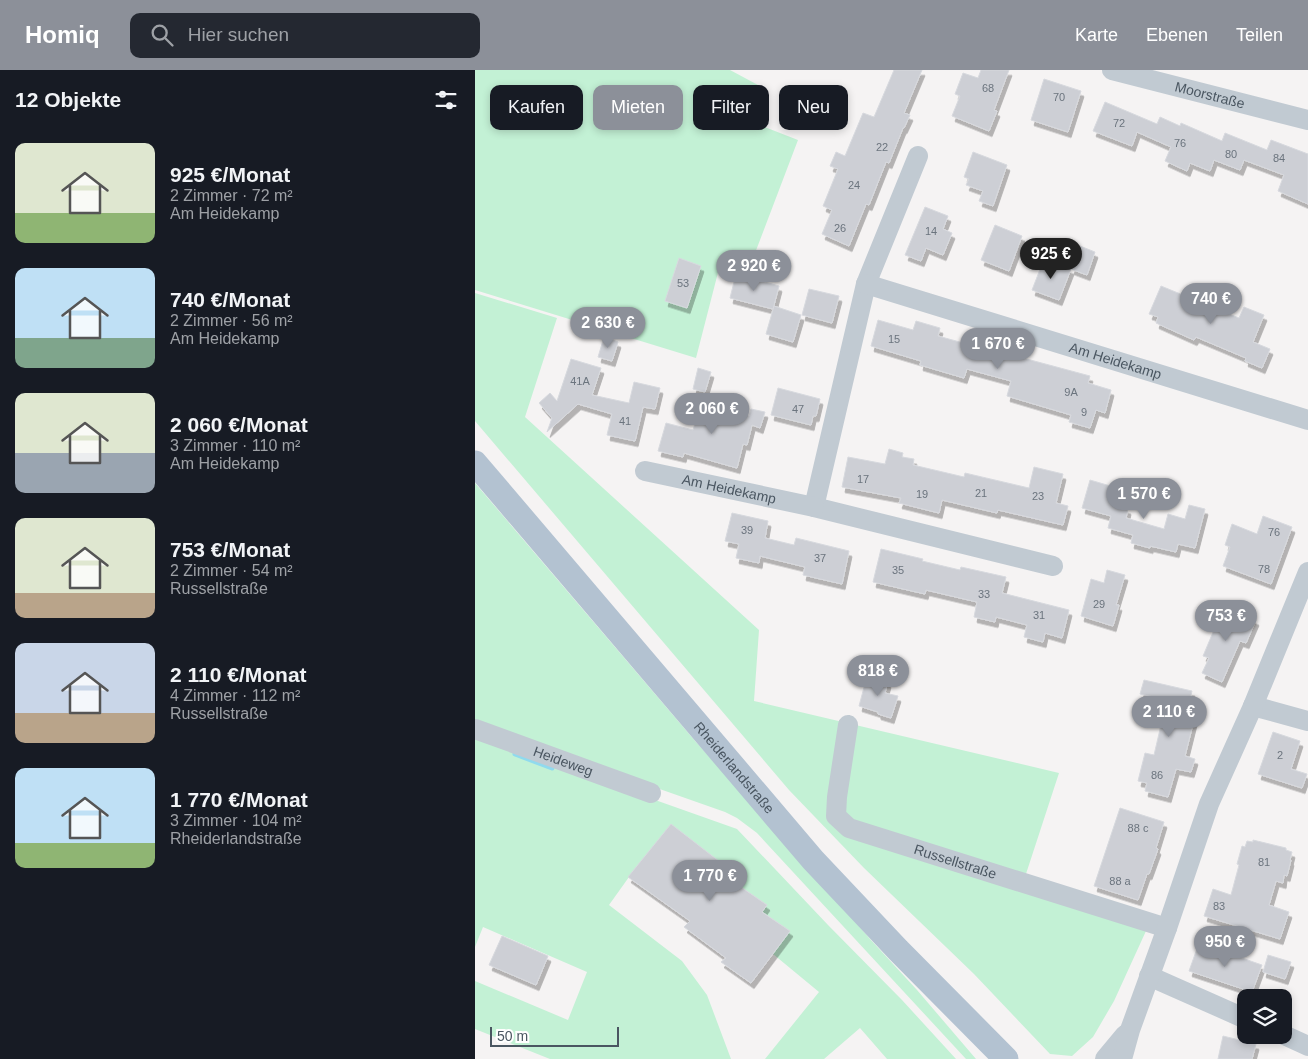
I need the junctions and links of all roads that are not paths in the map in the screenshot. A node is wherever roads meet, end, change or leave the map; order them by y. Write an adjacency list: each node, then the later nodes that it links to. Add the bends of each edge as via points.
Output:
1 (1112, 70): 2 (street, Moorstraße)
2 (1308, 120)
3 (918, 156): 4 (street)
4 (866, 284): 5 (street, Am Heidekamp); 8 (street)
5 (1308, 420)
6 (475, 464): 22 (main road, Rheiderlandstraße, via 813,860)
7 (645, 471): 8 (street, Am Heidekamp)
8 (814, 507): 9 (street, Am Heidekamp)
9 (1053, 566)
10 (1308, 572): 11 (street)
11 (1253, 706): 12 (street); 16 (street, via 1209,804)
12 (1308, 720)
13 (848, 725): 16 (street, Russellstraße, via 836,816 849,828)
14 (475, 729): 15 (street, Heideweg)
15 (651, 793)
16 (1167, 928): 17 (street)
17 (1149, 976): 18 (street); 19 (street)
18 (1237, 1014)
19 (1129, 1030): 23 (street); 24 (street)
20 (1292, 1039): 21 (street)
21 (1308, 1046)
22 (1006, 1059)
23 (1105, 1059)
24 (1122, 1059)

